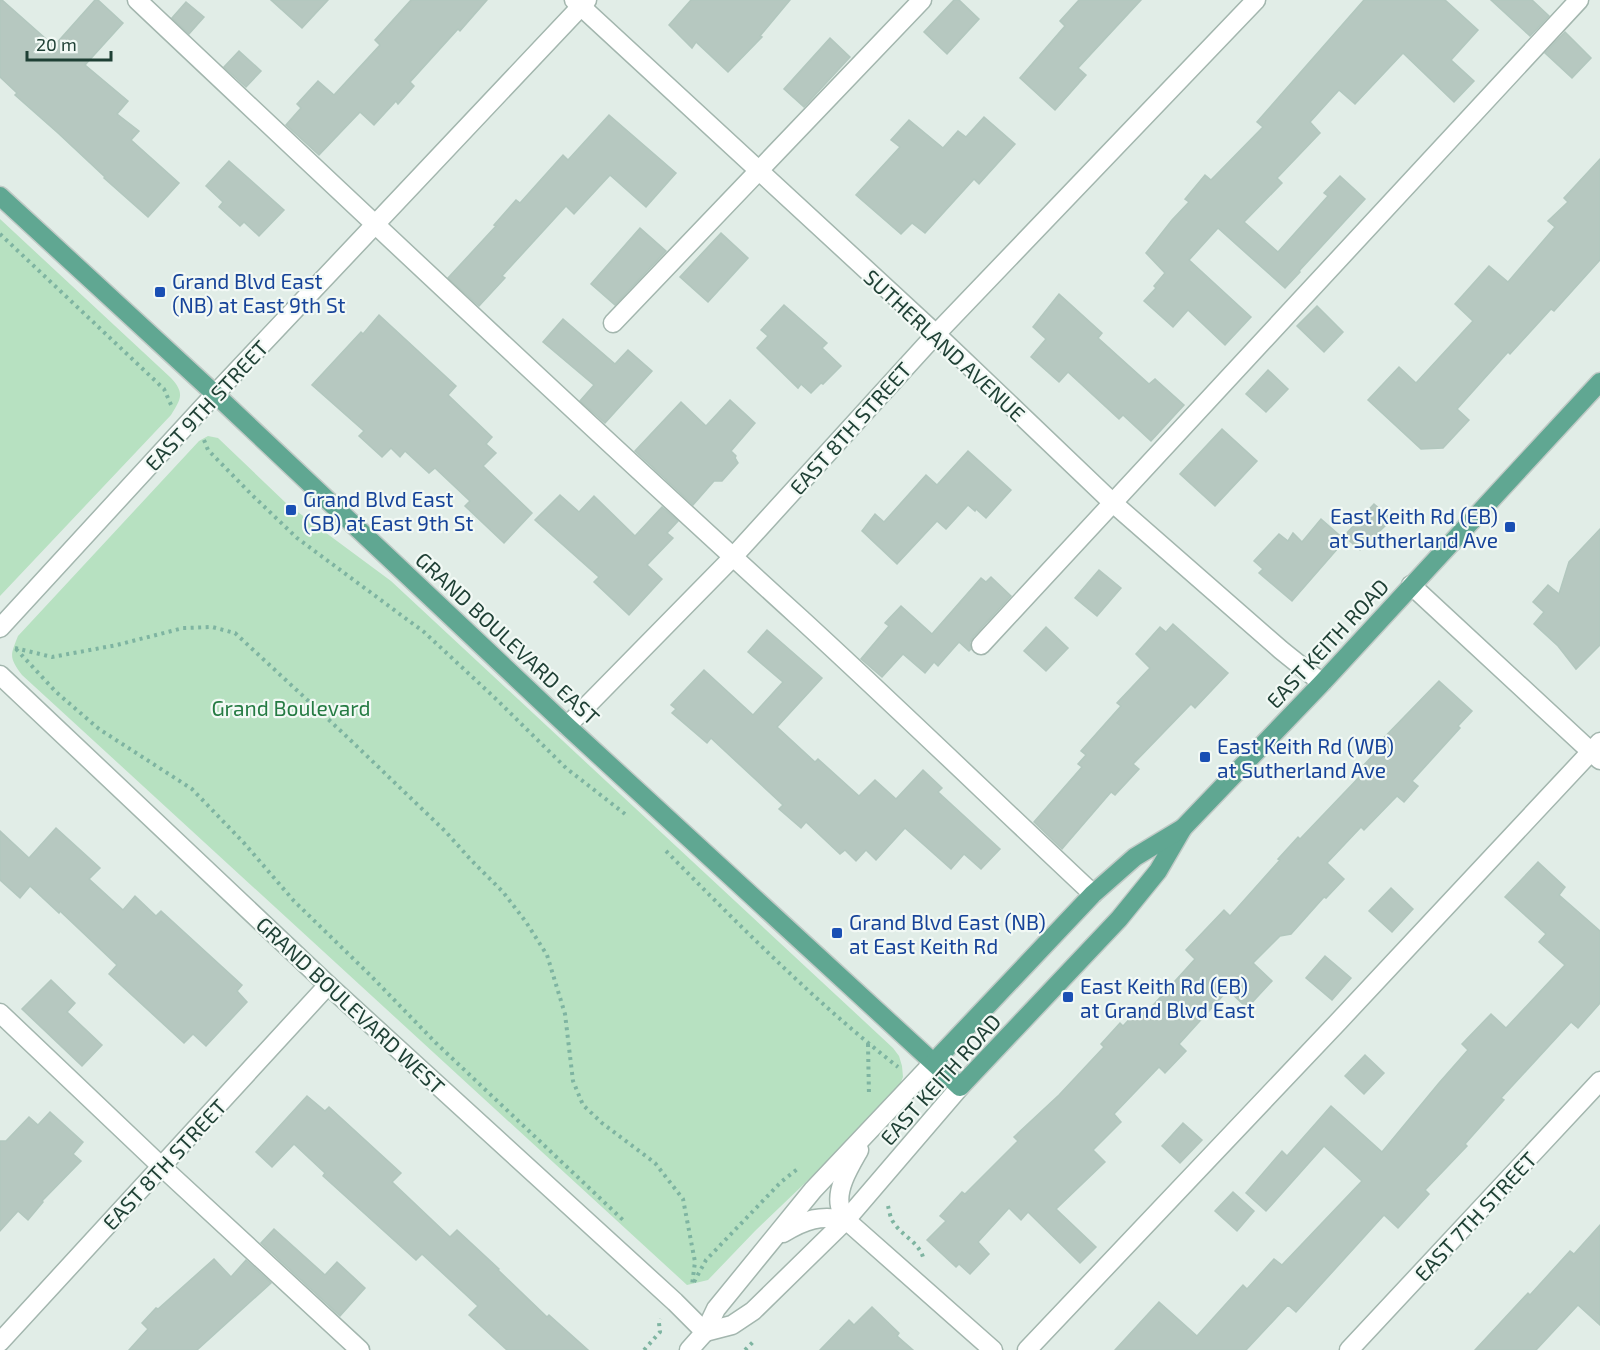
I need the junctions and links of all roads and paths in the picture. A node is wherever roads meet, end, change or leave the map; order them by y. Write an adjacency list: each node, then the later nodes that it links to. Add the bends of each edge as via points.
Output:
1 (137, 0): 8 (street)
2 (922, 0): 6 (street)
3 (1256, 0): 11 (street, EAST 8TH STREET)
4 (1579, 0): 16 (street)
5 (580, 2): 6 (street, SUTHERLAND AVENUE); 8 (street, EAST 9TH STREET)
6 (758, 171): 10 (street); 11 (street, SUTHERLAND AVENUE)
7 (0, 196): 13 (main road, GRAND BOULEVARD EAST)
8 (375, 226): 13 (street, EAST 9TH STREET); 17 (street)
9 (0, 234): 14 (path, via 164,389)
10 (613, 323)
11 (936, 334): 16 (street, SUTHERLAND AVENUE); 17 (street, EAST 8TH STREET)
12 (1600, 382): 18 (main road, EAST KEITH ROAD)
13 (215, 394): 19 (street, EAST 9TH STREET); 23 (main road, GRAND BOULEVARD EAST)
14 (175, 413)
15 (205, 440): 25 (path, via 208,450 297,538 424,632 566,768)
16 (1113, 503): 20 (street); 22 (street, SUTHERLAND AVENUE)
17 (732, 558): 23 (street, EAST 8TH STREET); 28 (street)
18 (1411, 585): 22 (main road, EAST KEITH ROAD); 24 (street)
19 (0, 628)
20 (981, 645)
21 (0, 675): 29 (street, GRAND BOULEVARD WEST)
22 (1322, 683): 26 (main road, EAST KEITH ROAD)
23 (567, 726): 32 (main road, GRAND BOULEVARD EAST)
24 (1597, 751): 52 (street)
25 (630, 818)
26 (1183, 828): 28 (main road, EAST KEITH ROAD, via 1135,857); 35 (main road, EAST KEITH ROAD, via 1158,871 1119,919)
27 (664, 850): 31 (path, via 756,942)
28 (1094, 894): 32 (main road, EAST KEITH ROAD)
29 (328, 985): 38 (street, EAST 8TH STREET); 46 (street, GRAND BOULEVARD WEST)
30 (0, 1013): 38 (street)
31 (868, 1043): 33 (path); 36 (path)
32 (934, 1062): 35 (main road, GRAND BOULEVARD EAST); 37 (street, EAST KEITH ROAD)
33 (900, 1068)
34 (1600, 1082): 53 (street, EAST 7TH STREET)
35 (960, 1087): 41 (street, EAST KEITH ROAD)
36 (869, 1099)
37 (872, 1128): 41 (street, via 854,1158 839,1197); 42 (street, EAST KEITH ROAD)
38 (162, 1167): 47 (street, EAST 8TH STREET); 48 (street)
39 (886, 1202): 43 (path, via 891,1219)
40 (624, 1220): 44 (path, via 436,1043 294,901 192,789 99,729 56,692 15,648 52,657 183,628 212,627 236,633 344,733 503,892 547,955 565,1014 573,1081 584,1105 655,1163 682,1199 695,1262 692,1285)
41 (846, 1220): 42 (street, via 812,1218); 46 (street, EAST KEITH ROAD, via 753,1311 732,1324); 51 (street)
42 (774, 1238): 46 (street, EAST KEITH ROAD, via 716,1309)
43 (921, 1249)
44 (683, 1277)
45 (664, 1315): 49 (path, via 659,1323 660,1332)
46 (705, 1332): 50 (street, EAST KEITH ROAD)
47 (0, 1342)
48 (360, 1350)
49 (644, 1350)
50 (689, 1350)
51 (993, 1350)
52 (1027, 1350)
53 (1349, 1350)

